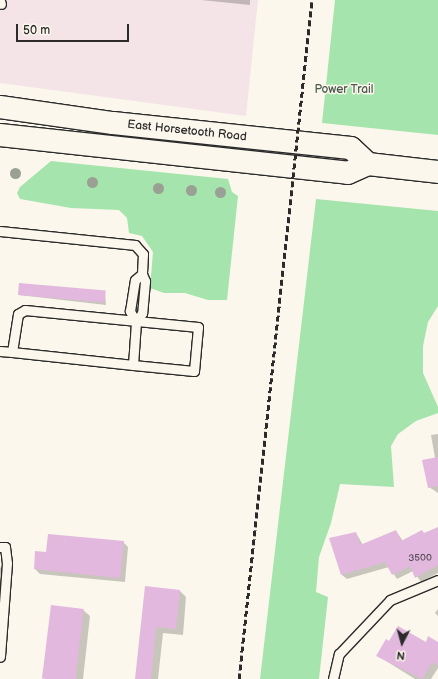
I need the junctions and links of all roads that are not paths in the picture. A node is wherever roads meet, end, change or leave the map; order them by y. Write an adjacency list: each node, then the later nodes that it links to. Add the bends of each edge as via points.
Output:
1 (0, 107): 3 (main road, East Horsetooth Road, via 113,123 351,148)
2 (0, 135): 3 (main road, East Horsetooth Road, via 348,174)
3 (368, 164): 4 (main road)
4 (438, 172)
5 (0, 231): 6 (lane, via 135,244 143,254 142,274 135,280 130,311)
6 (136, 322): 8 (lane, via 25,310 18,314 14,325); 9 (lane); 9 (lane, via 198,327 194,370)
7 (0, 351): 8 (lane)
8 (12, 352): 9 (lane)
9 (133, 365)
10 (0, 547): 12 (lane, via 5,547 7,563)
11 (438, 580): 13 (lane, via 390,600 339,654)
12 (0, 658)
13 (333, 679)

